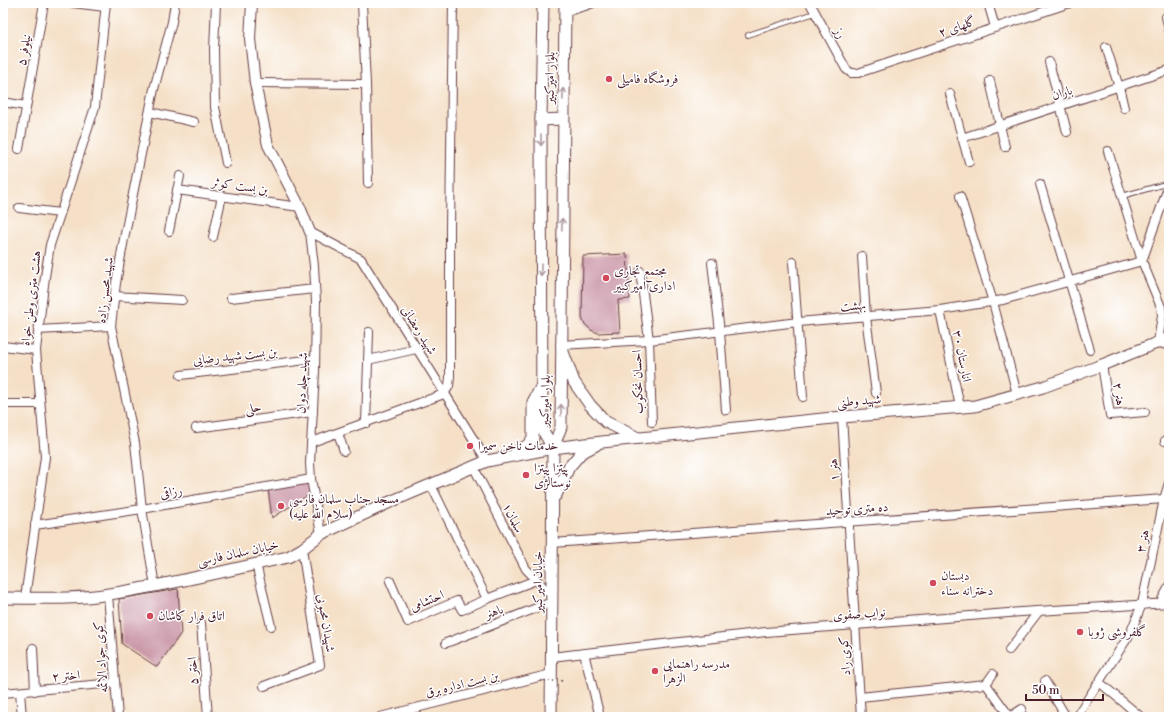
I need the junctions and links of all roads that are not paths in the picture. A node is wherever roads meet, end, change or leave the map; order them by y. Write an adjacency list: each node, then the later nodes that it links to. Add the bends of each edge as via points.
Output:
1 (44, 3): 30 (street, نیلوفر ۵)
2 (73, 3): 13 (street)
3 (175, 3): 33 (street, شهید محسن زاده)
4 (216, 3): 44 (street, via 215,107)
5 (252, 3): 25 (street, via 250,39)
6 (362, 3): 26 (street)
7 (453, 3): 93 (street, via 450,382)
8 (543, 3): 35 (main road, بلوار امیرکبیر)
9 (592, 3): 14 (street)
10 (810, 3): 15 (street, رز)
11 (988, 3): 17 (street)
12 (1070, 3): 17 (street, گلهای ۲)
13 (106, 5): 55 (street, هشت متری وطن خواه, via 94,107)
14 (565, 7): 34 (main road, بلوار امیرکبیر, one-way to 14)
15 (816, 13): 19 (lane); 23 (street, رز, via 846,69)
16 (1166, 17): 18 (street)
17 (995, 27): 23 (street, گلهای ۲, via 858,74)
18 (1169, 30)
19 (748, 35)
20 (1106, 47): 27 (street)
21 (1049, 62): 31 (street)
22 (1169, 70): 27 (street, باران)
23 (851, 73)
24 (990, 81): 37 (street)
25 (255, 83): 26 (street); 53 (street, via 268,145)
26 (366, 84): 46 (street)
27 (1119, 87): 31 (street, باران); 32 (street)
28 (950, 94): 39 (street)
29 (3, 102): 30 (street)
30 (26, 106): 41 (street, نیلوفر ۵)
31 (1061, 106): 37 (street, باران); 38 (street)
32 (1124, 108)
33 (150, 112): 36 (street); 66 (street, شهید محسن زاده)
34 (563, 119): 35 (main road); 81 (main road, بلوار امیرکبیر, one-way to 34)
35 (541, 120): 91 (main road, بلوار امیرکبیر, one-way to 91)
36 (194, 122)
37 (1000, 125): 39 (street, باران); 40 (street)
38 (1067, 132)
39 (962, 138): 43 (street)
40 (1005, 147)
41 (18, 149)
42 (1108, 151): 52 (street)
43 (969, 162)
44 (226, 163)
45 (180, 176): 49 (street)
46 (368, 183)
47 (1040, 184): 64 (street)
48 (1169, 184): 52 (lane); 61 (street)
49 (177, 190): 50 (street, بن بست کوثر); 56 (street)
50 (222, 196): 53 (street, بن بست کوثر); 58 (street)
51 (960, 196): 69 (street)
52 (1122, 196): 61 (street)
53 (300, 207): 57 (street)
54 (19, 208): 55 (street)
55 (60, 213): 74 (street, هشت متری وطن خواه, via 50,245)
56 (169, 231)
57 (310, 232): 65 (street, شهید چله دوان); 84 (street, شهید رمضانی, via 361,259)
58 (214, 237)
59 (862, 256): 71 (street)
60 (793, 262): 72 (street)
61 (1142, 262): 64 (street, بهشت); 80 (street, via 1162,307)
62 (712, 263): 77 (street)
63 (640, 271): 79 (street, احسان نخکوب)
64 (1069, 281): 69 (street, بهشت); 86 (street)
65 (315, 289): 67 (street); 87 (street, شهید چله دوان)
66 (114, 296): 68 (street); 73 (street, شهید محسن زاده)
67 (231, 298)
68 (182, 300)
69 (993, 302): 70 (street, بهشت); 94 (street)
70 (940, 310): 71 (street, بهشت); 98 (street, انارستان ۳۰)
71 (866, 317): 72 (street, بهشت); 92 (street)
72 (798, 322): 77 (street, بهشت); 95 (street)
73 (111, 326): 74 (street); 120 (street, شهید محسن زاده, via 135,443)
74 (38, 330): 85 (street, هشت متری وطن خواه)
75 (1169, 330): 80 (main road)
76 (369, 332): 88 (street)
77 (720, 332): 79 (street, بهشت); 99 (street)
78 (1169, 338): 80 (main road, شهید وطنی)
79 (649, 340): 81 (street, بهشت); 103 (street, احسان نخکوب)
80 (1158, 342): 83 (street); 89 (main road, شهید وطنی)
81 (560, 345): 107 (main road, via 574,382 590,405 606,422); 110 (main road, بلوار امیرکبیر, one-way to 81, via 561,427)
82 (3, 346): 85 (street)
83 (1169, 346)
84 (416, 349): 88 (street); 93 (street, شهید رمضانی)
85 (36, 350): 97 (street, هشت متری وطن خواه)
86 (1090, 350)
87 (316, 359): 90 (street, بن بست شهید رضایی); 100 (street, شهید چله دوان)
88 (368, 360): 104 (street)
89 (1102, 366): 94 (main road, شهید وطنی); 101 (street, هنر ۲, via 1110,415)
90 (181, 374)
91 (541, 387): 110 (main road, بلوار امیرکبیر, via 542,429); 112 (main road, via 533,402 533,438 528,445)
92 (876, 393)
93 (444, 394): 104 (street); 113 (street, شهید رمضانی)
94 (1017, 394): 98 (main road, شهید وطنی, via 975,406)
95 (804, 397)
96 (5, 404): 97 (street)
97 (40, 404): 122 (street, هشت متری وطن خواه, via 44,457)
98 (960, 407): 102 (main road, شهید وطنی)
99 (726, 410)
100 (314, 412): 105 (street, حلی); 108 (street, شهید چله دوان)
101 (1145, 412)
102 (842, 417): 107 (main road, شهید وطنی); 121 (street, هنر ۱)
103 (652, 422)
104 (366, 423): 106 (street)
105 (196, 428)
106 (338, 433): 108 (street); 111 (street)
107 (638, 438): 109 (main road, شهید وطنی)
108 (312, 442): 115 (street, شهید چله دوان)
109 (602, 442): 110 (main road, شهید وطنی); 119 (main road, via 581,453 568,467 557,490)
110 (553, 448): 112 (main road, خیابان سلمان فارسی); 119 (main road, خیابان امیرکبیر)
111 (344, 451)
112 (508, 457): 113 (main road, خیابان سلمان فارسی)
113 (487, 461): 114 (main road, خیابان سلمان فارسی)
114 (473, 466): 117 (main road, خیابان سلمان فارسی); 127 (street, سلمان۱, via 526,569)
115 (311, 479): 120 (street, رزاقی); 123 (street, شهید چله دوان)
116 (1169, 483): 118 (street, هنر ۳)
117 (431, 485): 123 (main road, خیابان سلمان فارسی); 134 (street)
118 (1164, 499): 121 (street, ده متری توحید); 138 (street, هنر ۳)
119 (553, 507): 124 (main road, خیابان امیرکبیر)
120 (142, 509): 122 (street, رزاقی); 129 (street, شهید محسن زاده)
121 (849, 522): 124 (street, ده متری توحید); 142 (street, کوی راد)
122 (35, 526): 133 (street, هشت متری وطن خواه)
123 (321, 534): 125 (main road, خیابان سلمان فارسی)
124 (552, 544): 135 (main road, خیابان امیرکبیر)
125 (302, 549): 126 (main road, خیابان سلمان فارسی, via 288,557); 154 (street, شهیدان محبوبی, via 320,665)
126 (256, 564): 129 (main road, خیابان سلمان فارسی); 141 (street)
127 (536, 580): 134 (street, احتشامی); 135 (street, سلمان۱)
128 (390, 581): 134 (street, احتشامی, via 408,622 457,601 462,610)
129 (155, 586): 131 (main road, خیابان سلمان فارسی)
130 (1169, 587): 137 (street)
131 (108, 594): 133 (main road, خیابان سلمان فارسی); 152 (street, کوی جواد الائمه)
132 (3, 598): 133 (main road, خیابان سلمان فارسی)
133 (24, 598)
134 (486, 599)
135 (552, 599): 143 (street, باهنر); 147 (main road, خیابان امیرکبیر)
136 (1169, 602): 137 (street, نواب صفوی)
137 (1160, 603): 138 (street, نواب صفوی)
138 (1142, 604): 139 (street, نواب صفوی); 151 (street, هنر ۳, via 1130,634)
139 (1039, 611): 142 (street, نواب صفوی); 145 (street)
140 (201, 623): 162 (street, اختر ۵)
141 (271, 626)
142 (855, 626): 146 (street, نواب صفوی, via 766,632); 158 (street, کوی راد)
143 (446, 644)
144 (33, 648): 155 (street)
145 (1010, 650)
146 (584, 652): 147 (street, نواب صفوی); 165 (street)
147 (551, 657): 148 (main road, خیابان امیرکبیر)
148 (551, 674): 163 (street, بن بست اداره برق); 164 (main road, خیابان امیرکبیر)
149 (993, 674): 153 (street)
150 (1045, 681): 167 (street)
151 (1099, 682): 168 (street, هنر ۳); 169 (street)
152 (114, 684): 155 (street, اختر ۲); 161 (street, کوی جواد الائمه)
153 (986, 684): 158 (street); 159 (street, via 1010,717)
154 (264, 686)
155 (35, 691): 156 (street, اختر ۲)
156 (20, 692): 157 (street, اختر ۲); 160 (street)
157 (3, 693)
158 (860, 697): 166 (street, کوی راد)
159 (1022, 710)
160 (22, 717)
161 (118, 717)
162 (208, 717)
163 (380, 717)
164 (551, 717)
165 (600, 717)
166 (861, 717)
167 (1066, 717)
168 (1076, 717)
169 (1141, 717)

